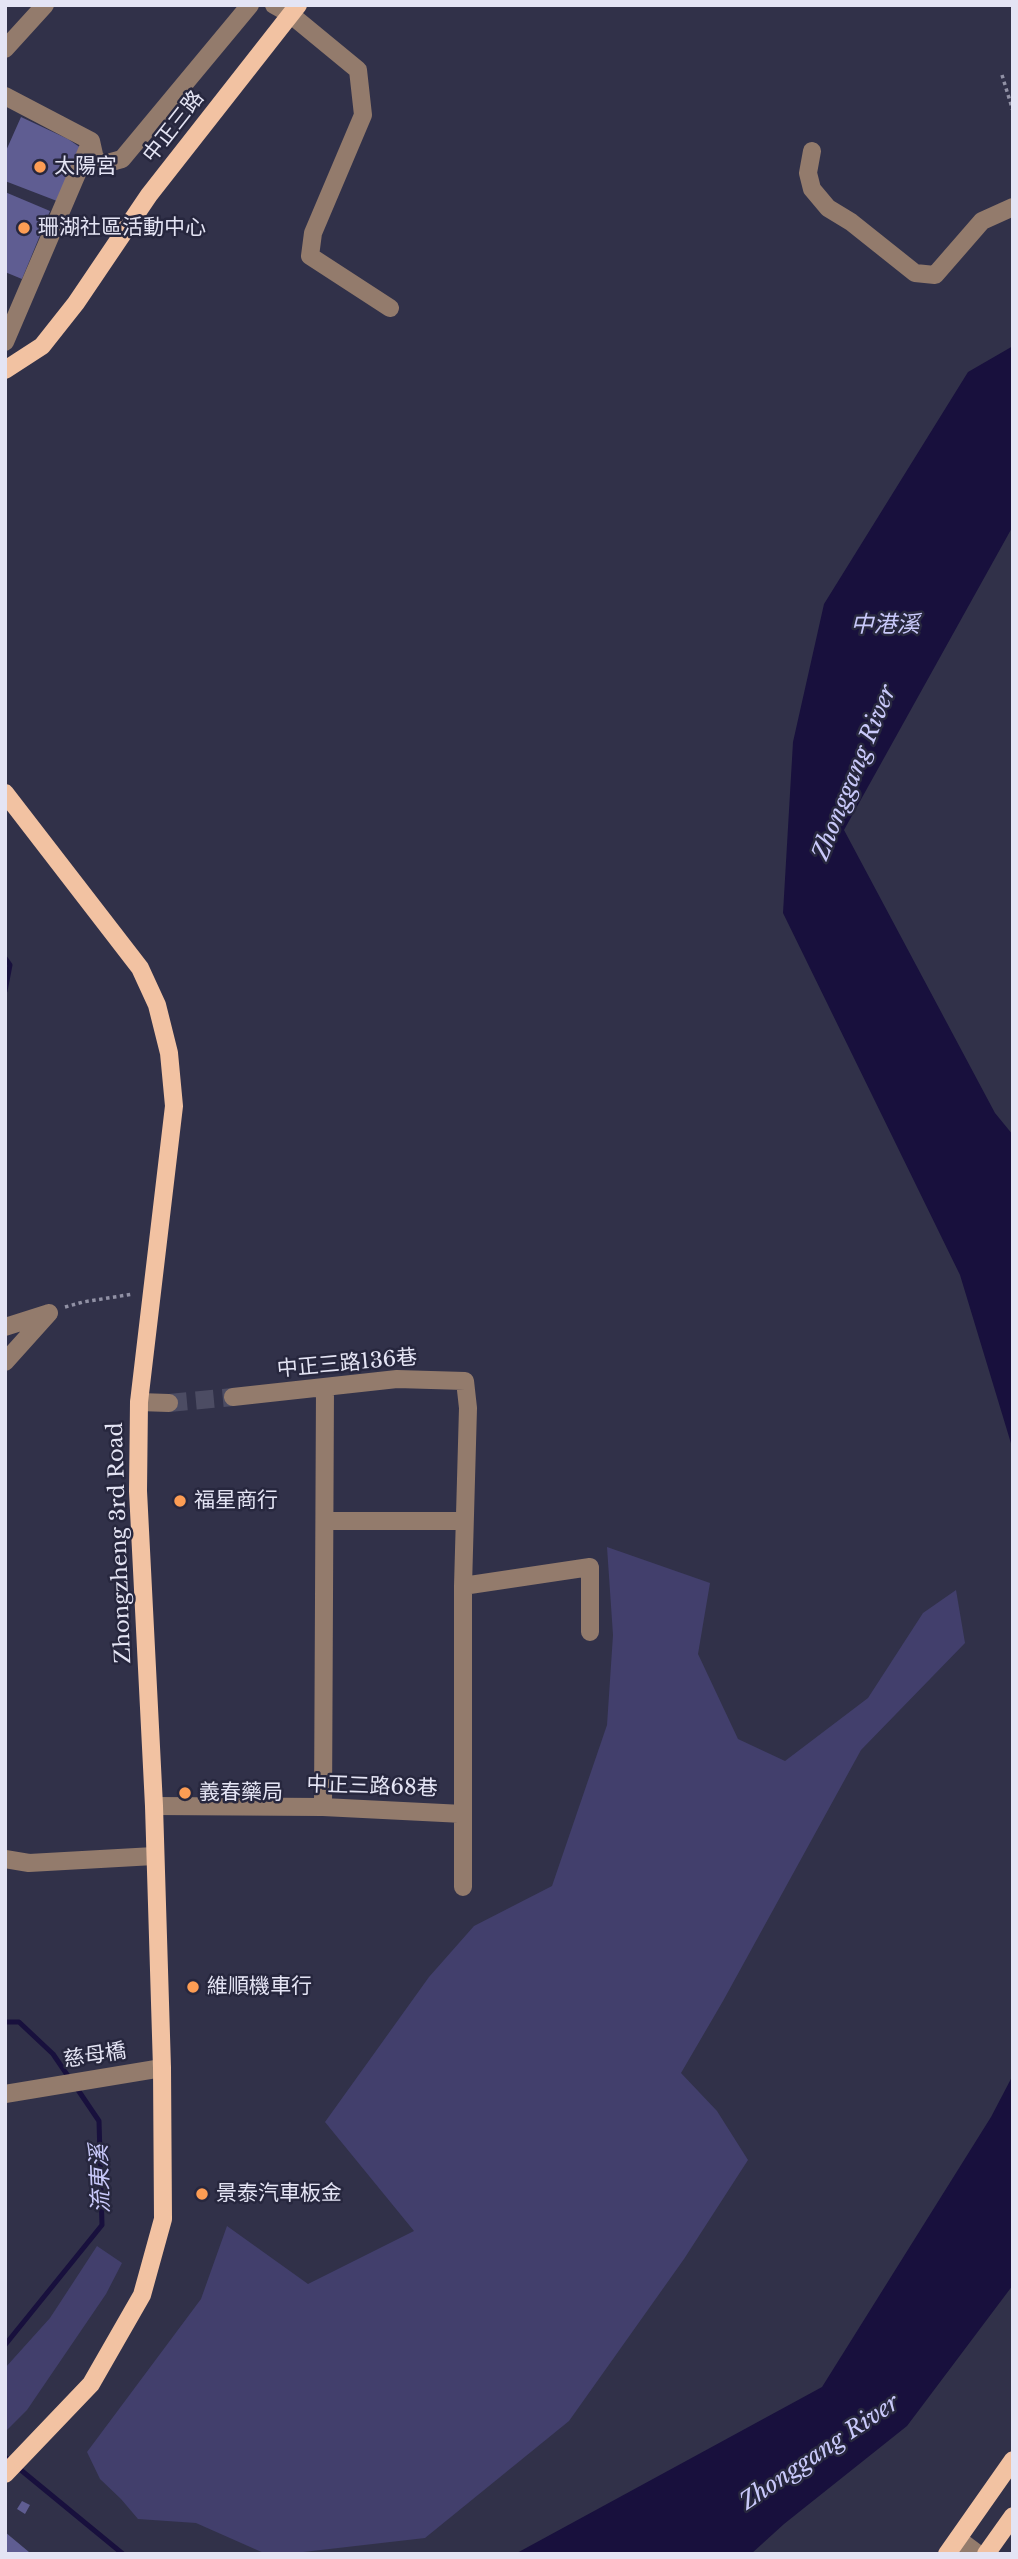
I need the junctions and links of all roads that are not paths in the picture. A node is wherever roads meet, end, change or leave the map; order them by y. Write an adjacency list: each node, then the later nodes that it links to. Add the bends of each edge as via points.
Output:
1 (44, 5): 4 (street)
2 (250, 5): 6 (street, via 122,159 104,164 94,159)
3 (287, 8): 9 (street, via 358,70 363,115 313,233 310,256); 11 (main road, 中正三路, via 76,303 42,346)
4 (5, 49)
5 (5, 96): 6 (street)
6 (91, 141): 10 (street)
7 (812, 152): 8 (street, via 808,173 812,189 828,208 915,273 935,275 982,221)
8 (1013, 207)
9 (390, 308)
10 (5, 342)
11 (5, 370)
12 (5, 793): 17 (main road, Zhongzheng 3rd Road, via 140,968 157,1005 169,1053 174,1106)
13 (5, 1327): 14 (street, via 49,1312)
14 (5, 1362)
15 (326, 1388): 16 (street, 中正三路136巷); 19 (street); 20 (street, 中正三路136巷, via 397,1379 465,1381)
16 (233, 1397)
17 (139, 1402): 18 (street); 23 (main road, Zhongzheng 3rd Road, via 138,1491)
18 (169, 1403)
19 (325, 1521): 20 (street); 24 (street)
20 (464, 1521): 21 (street)
21 (463, 1586): 22 (street, via 590,1567); 25 (street)
22 (590, 1632)
23 (153, 1806): 24 (street, 中正三路68巷); 26 (main road, Zhongzheng 3rd Road)
24 (323, 1807): 25 (street, 中正三路68巷)
25 (463, 1814): 28 (street)
26 (155, 1856): 27 (street, via 29,1863); 29 (main road, Zhongzheng 3rd Road)
27 (5, 1859)
28 (463, 1887)
29 (162, 2068): 30 (street, 慈母橋); 32 (main road, Zhongzheng 3rd Road, via 163,2219 142,2295 91,2384)
30 (5, 2094)
31 (1013, 2460): 34 (main road)
32 (5, 2474)
33 (1013, 2516): 36 (main road)
34 (953, 2546): 35 (street)
35 (978, 2554)
36 (986, 2554)

